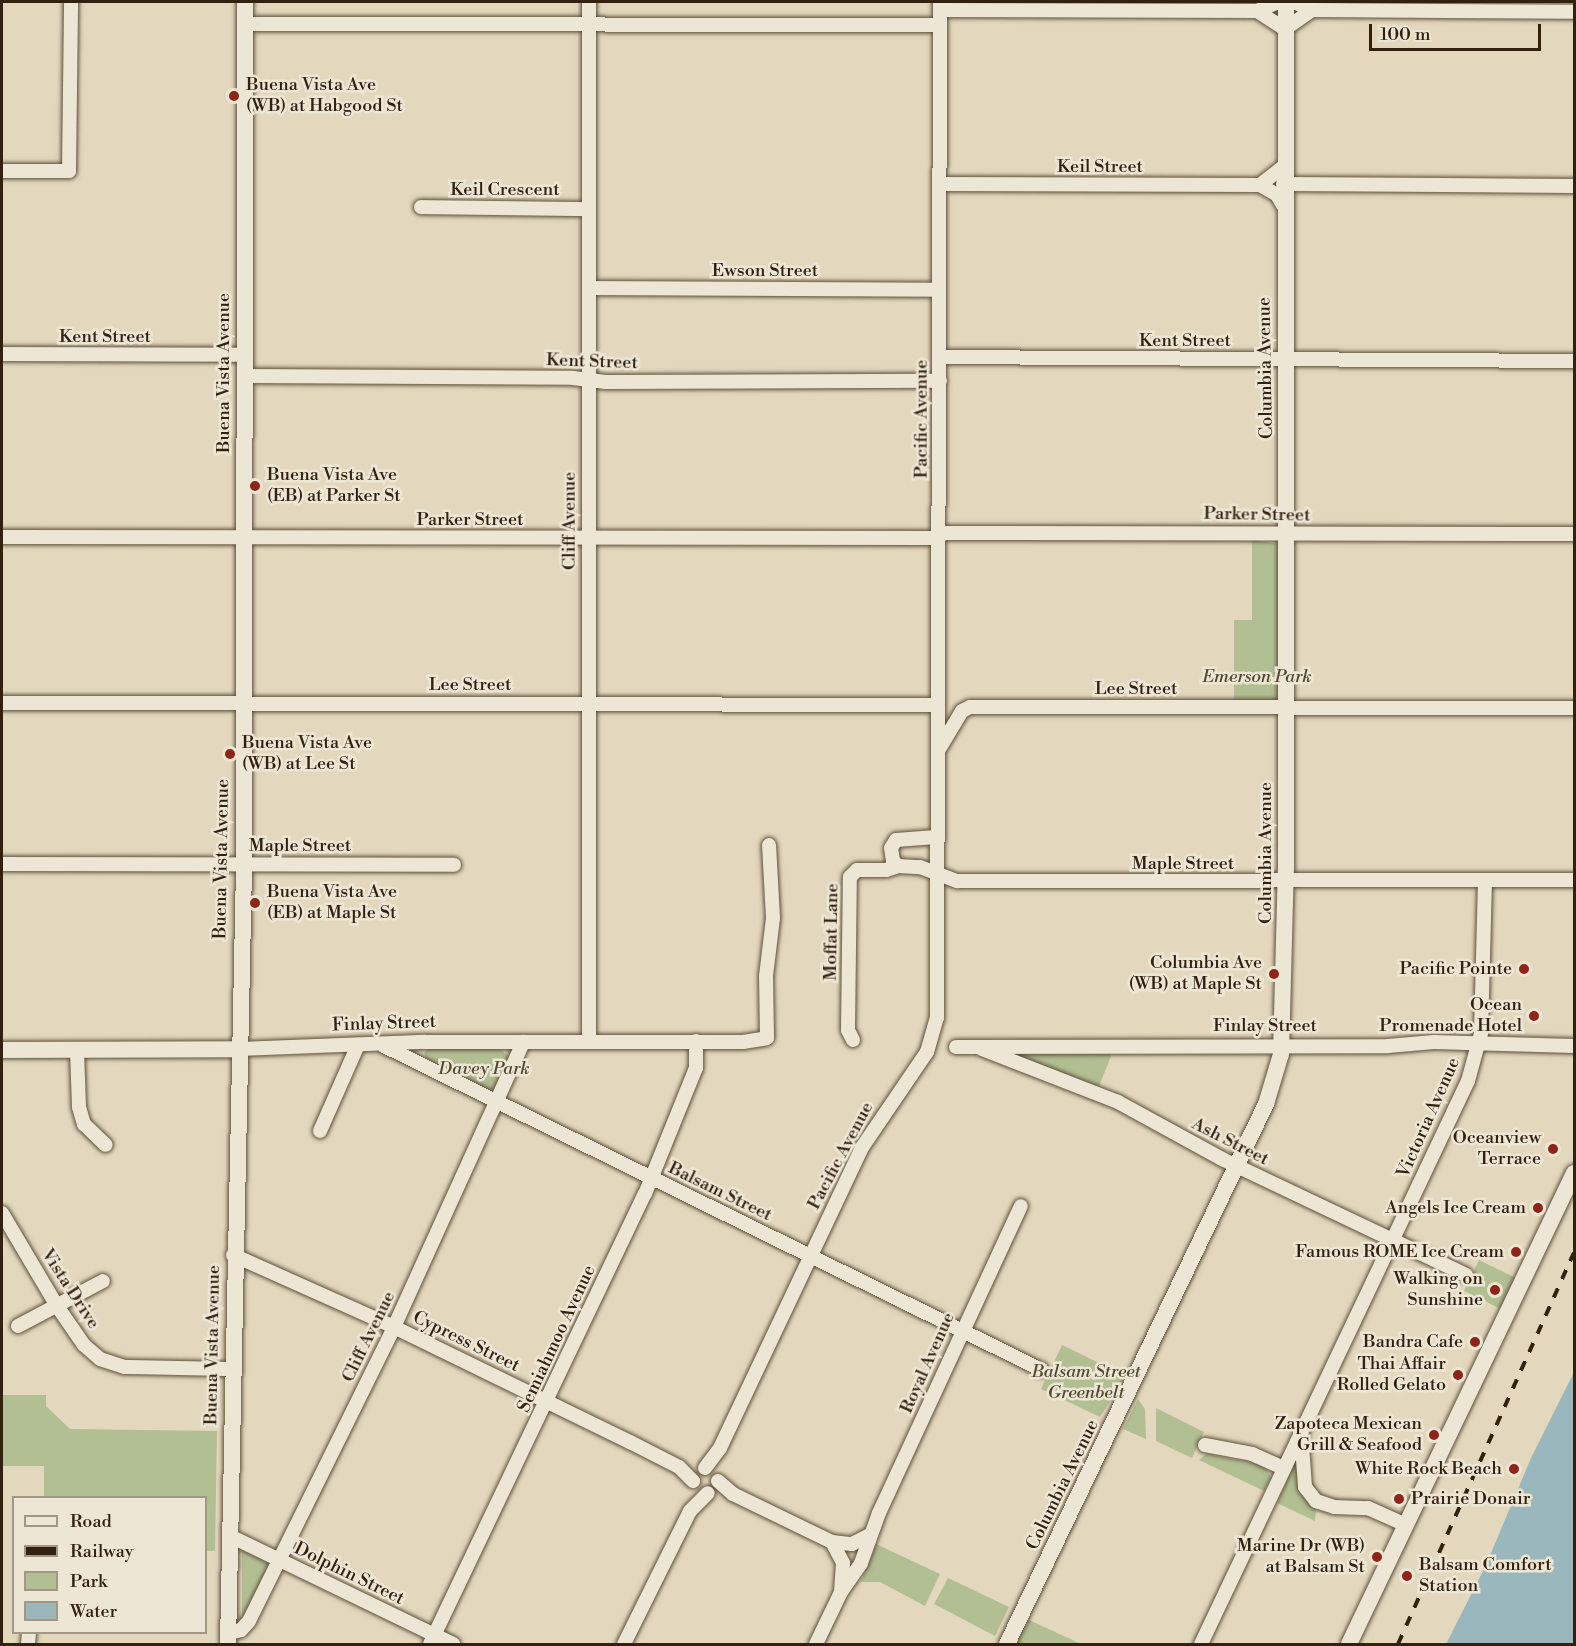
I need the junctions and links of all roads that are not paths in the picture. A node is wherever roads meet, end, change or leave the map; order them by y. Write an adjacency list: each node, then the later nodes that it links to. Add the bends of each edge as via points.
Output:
1 (71, 2): 16 (street, via 69,171)
2 (245, 2): 11 (street, Buena Vista Avenue)
3 (589, 2): 13 (street, Cliff Avenue)
4 (1278, 2): 9 (street)
5 (1286, 2): 14 (street, Columbia Avenue)
6 (1294, 2): 8 (street)
7 (940, 6): 9 (street); 12 (street, Pacific Avenue)
8 (1312, 10): 10 (street); 14 (street)
9 (1257, 11): 14 (street)
10 (1575, 12)
11 (245, 24): 13 (street); 27 (street, Buena Vista Avenue)
12 (940, 25): 13 (street); 17 (street, Pacific Avenue)
13 (589, 26): 23 (street, Cliff Avenue)
14 (1285, 30): 15 (street, Columbia Avenue)
15 (1284, 166): 18 (street, Columbia Avenue); 19 (street)
16 (2, 171)
17 (940, 184): 19 (street, Keil Street); 25 (street, Pacific Avenue)
18 (1283, 184): 20 (street); 21 (street, Columbia Avenue)
19 (1260, 186): 21 (street, via 1277,195)
20 (1575, 186)
21 (1283, 205): 29 (street, Columbia Avenue)
22 (421, 207): 23 (street, Keil Crescent)
23 (589, 209): 24 (street, Cliff Avenue)
24 (590, 288): 25 (street, Ewson Street); 32 (street, Cliff Avenue)
25 (939, 290): 28 (street, Pacific Avenue)
26 (2, 354): 27 (street, Kent Street)
27 (243, 355): 31 (street, Buena Vista Avenue)
28 (940, 357): 29 (street, Kent Street); 33 (street, Pacific Avenue)
29 (1284, 359): 30 (street, Kent Street); 34 (street, Columbia Avenue)
30 (1575, 362)
31 (244, 376): 32 (street, Kent Street); 38 (street, Buena Vista Avenue)
32 (589, 380): 33 (street, Kent Street); 39 (street, Cliff Avenue)
33 (940, 381): 36 (street, Pacific Avenue)
34 (1287, 534): 35 (street, Parker Street); 36 (street, Parker Street); 44 (street, Columbia Avenue)
35 (1575, 534)
36 (939, 535): 39 (street, Parker Street); 43 (street, Pacific Avenue)
37 (2, 537): 38 (street, Parker Street)
38 (243, 538): 39 (street, Parker Street); 41 (street, Buena Vista Avenue)
39 (588, 538): 42 (street, Cliff Avenue)
40 (2, 703): 41 (street, Lee Street)
41 (243, 703): 42 (street, Lee Street); 50 (street, Buena Vista Avenue)
42 (588, 703): 43 (street, Lee Street); 58 (street, Cliff Avenue)
43 (938, 705): 46 (street, Pacific Avenue)
44 (1287, 707): 45 (street, Lee Street); 46 (street, Lee Street, via 974,706 962,711); 55 (street, Columbia Avenue)
45 (1575, 708)
46 (938, 751): 47 (street, Pacific Avenue)
47 (936, 837): 52 (street, via 897,840 890,852); 53 (street, Pacific Avenue)
48 (769, 845): 59 (street, Finlay Street, via 773,918 766,976 767,1038)
49 (2, 864): 50 (street, Maple Street)
50 (244, 864): 51 (street, Maple Street); 68 (street, Buena Vista Avenue)
51 (454, 865)
52 (898, 866): 53 (street); 57 (street, Moffat Lane, via 857,870 850,877 848,1030)
53 (936, 872): 55 (street, Maple Street, via 957,881); 81 (street, Pacific Avenue, via 937,1018 932,1040 863,1146)
54 (1575, 880): 56 (street, Maple Street)
55 (1286, 882): 56 (street, Maple Street); 65 (street, Columbia Avenue)
56 (1485, 883): 61 (street, Victoria Avenue)
57 (853, 1040)
58 (590, 1041): 59 (street, Finlay Street); 60 (street, Finlay Street)
59 (696, 1041): 76 (street, Semiahmoo Avenue, via 696,1068)
60 (523, 1042): 63 (street, Finlay Street); 71 (street, Cliff Avenue)
61 (1479, 1043): 65 (street, Finlay Street); 66 (street, Finlay Street); 79 (street, Victoria Avenue, via 1455,1112)
62 (358, 1045): 63 (street, Finlay Street); 68 (street, Finlay Street); 72 (street)
63 (384, 1046): 71 (street, Balsam Street)
64 (975, 1046): 65 (street, Finlay Street); 67 (street, Finlay Street); 74 (street, Ash Street, via 1119,1102)
65 (1282, 1046): 74 (street, Columbia Avenue, via 1266,1104)
66 (1575, 1046)
67 (956, 1047)
68 (239, 1049): 70 (street, Finlay Street); 80 (street, Buena Vista Avenue)
69 (2, 1050): 70 (street, Finlay Street)
70 (77, 1050): 73 (street, via 78,1107 84,1124)
71 (495, 1103): 76 (street, Balsam Street); 86 (street, Cliff Avenue)
72 (320, 1131)
73 (106, 1145)
74 (1237, 1166): 79 (street, Ash Street); 111 (street, Columbia Avenue)
75 (1575, 1173): 100 (street)
76 (652, 1179): 81 (street, Balsam Street); 90 (street, Semiahmoo Avenue)
77 (1021, 1206): 87 (street, Royal Avenue)
78 (2, 1213): 84 (street, Vista Drive)
79 (1393, 1239): 82 (street, Ash Street); 91 (street, Victoria Avenue)
80 (233, 1255): 86 (street, Cypress Street); 88 (street, Buena Vista Avenue)
81 (810, 1256): 87 (street, Balsam Street); 93 (street, Pacific Avenue)
82 (1466, 1275)
83 (103, 1281): 84 (street)
84 (57, 1306): 85 (street); 88 (street, Vista Drive, via 84,1345 100,1359 125,1367)
85 (18, 1326)
86 (394, 1327): 90 (street, Cypress Street); 104 (street, Cliff Avenue)
87 (962, 1330): 89 (street, Balsam Street); 101 (street, Royal Avenue)
88 (232, 1369): 102 (street, Buena Vista Avenue)
89 (1042, 1370)
90 (548, 1402): 94 (street, Cypress Street); 107 (street, Semiahmoo Avenue)
91 (1301, 1432): 96 (street, Victoria Avenue); 100 (street, via 1305,1487 1316,1501 1334,1507 1368,1508)
92 (1205, 1445): 96 (street, via 1252,1454)
93 (720, 1448): 95 (street, Pacific Avenue); 98 (street, Pacific Avenue)
94 (679, 1467): 95 (street, Cypress Street); 97 (street, Cypress Street)
95 (703, 1468): 97 (street, Pacific Avenue); 98 (street)
96 (1284, 1468): 112 (street, Victoria Avenue)
97 (693, 1483): 98 (street, Cypress Street); 99 (street)
98 (714, 1485): 99 (street); 103 (street)
99 (690, 1511): 109 (street)
100 (1406, 1525): 113 (street)
101 (870, 1535): 103 (street, via 852,1544); 105 (street, Royal Avenue, via 861,1563)
102 (230, 1536): 104 (street, Dolphin Street); 106 (street, Buena Vista Avenue)
103 (832, 1542): 105 (street, via 843,1563)
104 (278, 1559): 106 (street, Cliff Avenue, via 249,1621); 107 (street, Dolphin Street)
105 (840, 1592): 110 (street, Royal Avenue)
106 (229, 1639)
107 (432, 1640): 108 (street, Dolphin Street)
108 (453, 1644)
109 (624, 1644)
110 (816, 1644)
111 (1007, 1644)
112 (1201, 1644)
113 (1349, 1644)

